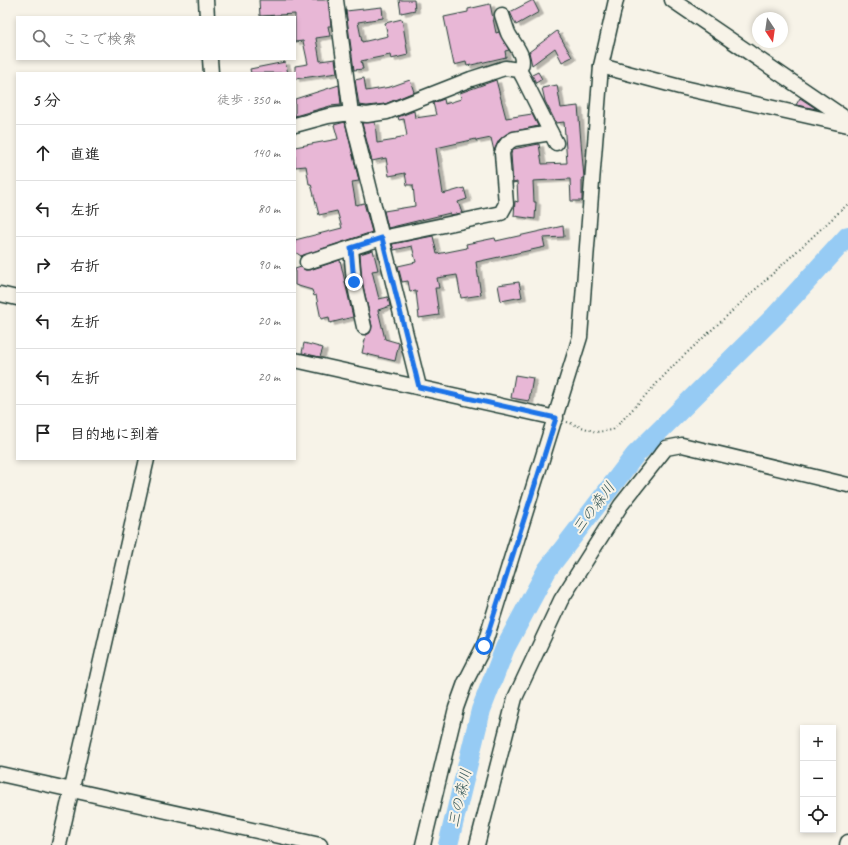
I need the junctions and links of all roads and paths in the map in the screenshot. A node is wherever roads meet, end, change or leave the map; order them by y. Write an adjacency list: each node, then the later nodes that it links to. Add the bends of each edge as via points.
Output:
1 (206, 0): 6 (street)
2 (336, 0): 11 (street)
3 (616, 0): 8 (street)
4 (672, 0): 12 (street)
5 (502, 15): 9 (street, via 522,60)
6 (207, 16)
7 (210, 60): 10 (street)
8 (601, 66): 14 (street); 24 (street, via 580,336)
9 (518, 70): 11 (street, via 505,68 471,78 387,112 367,115); 16 (street, via 554,138 514,139 503,148 506,204 501,213)
10 (211, 72)
11 (351, 113): 13 (street); 16 (street)
12 (848, 120)
13 (296, 125)
14 (848, 125)
15 (848, 204): 24 (path, via 677,362 613,430 596,432)
16 (382, 238): 17 (street); 23 (street)
17 (351, 248): 18 (street); 21 (street, via 354,282)
18 (307, 262)
19 (0, 294): 20 (street)
20 (16, 298)
21 (364, 327)
22 (296, 360): 23 (street)
23 (419, 387): 24 (street)
24 (556, 418): 31 (street, via 484,646 465,683 456,708)
25 (147, 460): 28 (street)
26 (848, 485): 32 (street, via 682,445 666,448 621,505 560,600 516,698)
27 (0, 774): 28 (street)
28 (71, 790): 29 (street); 30 (street)
29 (59, 845)
30 (320, 845)
31 (423, 845)
32 (477, 845)

